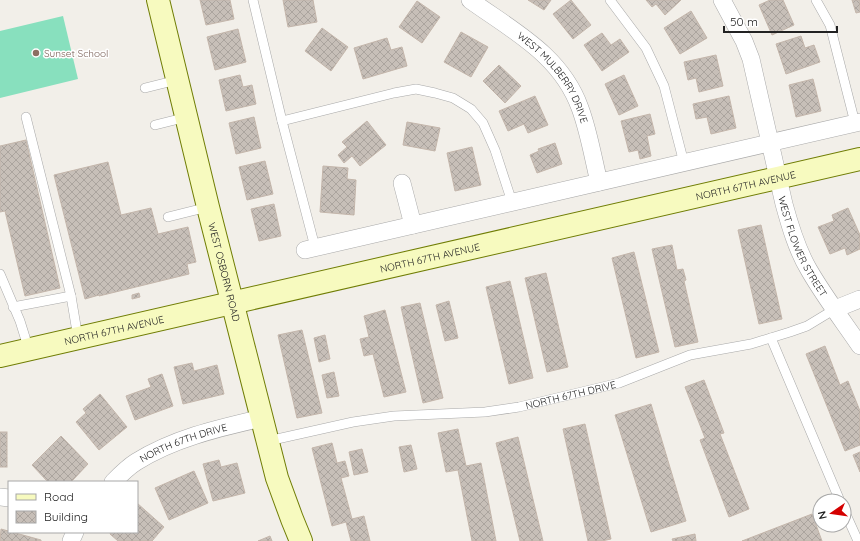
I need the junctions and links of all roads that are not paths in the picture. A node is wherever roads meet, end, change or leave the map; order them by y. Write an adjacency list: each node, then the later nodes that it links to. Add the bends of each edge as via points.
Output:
1 (158, 0): 7 (main road, WEST OSBORN ROAD)
2 (253, 0): 11 (lane)
3 (470, 0): 18 (street, WEST MULBERRY DRIVE, via 526,38 545,54 562,74 580,109)
4 (610, 0): 16 (lane, via 646,48 664,86)
5 (722, 0): 14 (street, WEST FLOWER STREET, via 751,59)
6 (816, 0): 12 (lane, via 830,25)
7 (178, 80): 8 (lane); 10 (main road, WEST OSBORN ROAD)
8 (145, 88)
9 (26, 117): 26 (lane)
10 (187, 117): 13 (lane); 21 (main road, WEST OSBORN ROAD)
11 (282, 121): 20 (lane, via 416,89 453,98 471,109 483,123); 24 (lane)
12 (858, 123): 14 (street)
13 (155, 125)
14 (771, 143): 16 (street); 17 (street, WEST FLOWER STREET)
15 (860, 160): 17 (main road, NORTH 67TH AVENUE)
16 (684, 163): 18 (street)
17 (778, 178): 28 (main road, NORTH 67TH AVENUE); 30 (street, WEST FLOWER STREET, via 799,250 808,269)
18 (599, 182): 20 (street)
19 (402, 183): 23 (street)
20 (512, 202): 23 (street)
21 (208, 207): 22 (lane); 28 (main road, WEST OSBORN ROAD)
22 (168, 217)
23 (413, 225): 24 (street)
24 (310, 248)
25 (0, 274): 29 (lane)
26 (70, 296): 29 (lane); 31 (lane)
27 (860, 299): 30 (street, NORTH 67TH DRIVE)
28 (233, 302): 31 (main road, NORTH 67TH AVENUE); 36 (main road, WEST OSBORN ROAD)
29 (14, 307): 34 (lane)
30 (835, 309): 32 (lane, NORTH 67TH DRIVE, via 807,326); 33 (street, WEST FLOWER STREET)
31 (78, 338): 34 (main road, NORTH 67TH AVENUE)
32 (771, 338): 37 (lane, NORTH 67TH DRIVE, via 690,355 619,383 519,407 485,412 394,416 353,422); 39 (lane)
33 (860, 346)
34 (29, 350): 35 (main road, NORTH 67TH AVENUE)
35 (0, 356)
36 (262, 418): 37 (main road, WEST OSBORN ROAD); 38 (street, NORTH 67TH DRIVE, via 176,441 134,462)
37 (268, 441): 41 (main road, WEST OSBORN ROAD, via 277,478)
38 (114, 481)
39 (837, 493)
40 (852, 528): 42 (lane)
41 (301, 541)
42 (858, 541)

